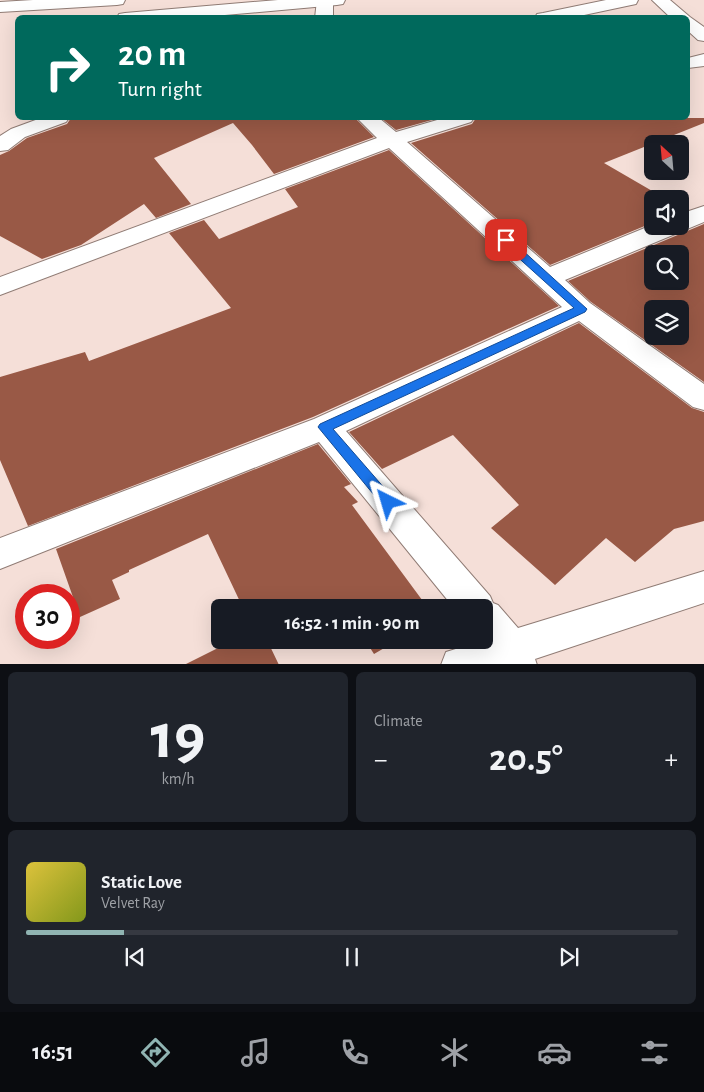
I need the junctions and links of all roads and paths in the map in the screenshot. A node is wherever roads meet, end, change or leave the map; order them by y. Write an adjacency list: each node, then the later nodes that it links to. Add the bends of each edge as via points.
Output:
1 (117, 0): 5 (main road)
2 (630, 0): 7 (main road)
3 (660, 0): 8 (main road)
4 (328, 5): 6 (main road)
5 (0, 7)
6 (172, 15)
7 (558, 15)
8 (678, 15)
9 (690, 24): 10 (main road)
10 (704, 36)
11 (704, 60): 12 (main road)
12 (690, 63)
13 (52, 120): 16 (main road)
14 (369, 120): 17 (main road)
15 (457, 120): 17 (main road)
16 (9, 134): 18 (main road)
17 (392, 140): 22 (main road); 23 (main road)
18 (0, 145)
19 (704, 213): 20 (main road)
20 (689, 219)
21 (651, 235): 22 (main road)
22 (548, 278): 24 (main road)
23 (0, 286)
24 (582, 309): 25 (main road); 26 (main road)
25 (704, 399)
26 (325, 427): 27 (main road); 29 (main road)
27 (0, 554)
28 (704, 587): 31 (main road)
29 (469, 599)
30 (493, 628): 31 (main road)
31 (514, 656): 32 (main road)
32 (460, 664)

